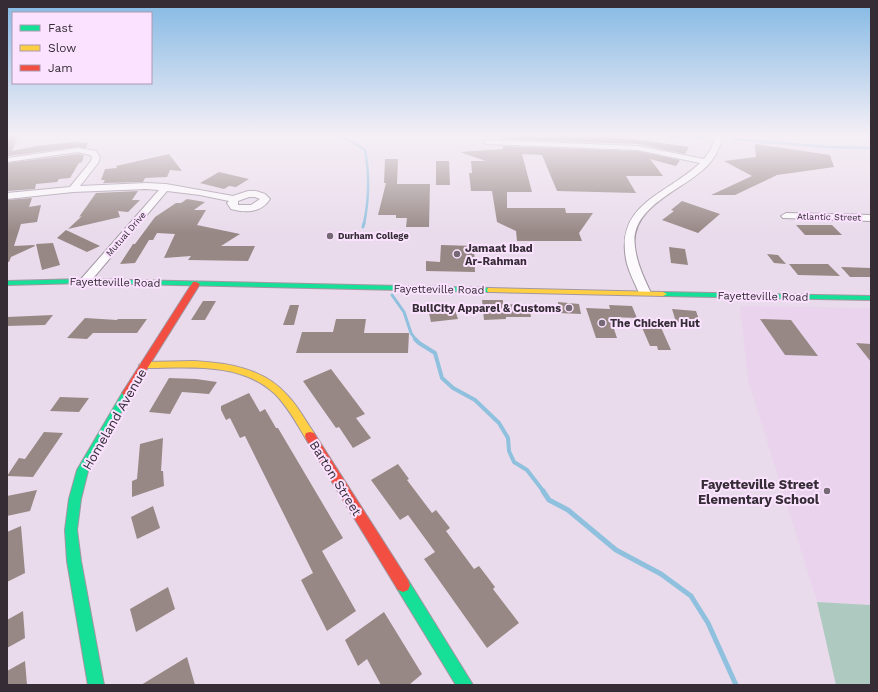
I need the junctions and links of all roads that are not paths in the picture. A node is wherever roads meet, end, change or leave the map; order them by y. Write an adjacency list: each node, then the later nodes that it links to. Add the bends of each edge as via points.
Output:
1 (89, 168): 4 (street)
2 (699, 168): 12 (street, via 647,206 635,219 631,230 632,264)
3 (166, 187): 4 (street); 6 (street); 9 (street, Mutual Drive)
4 (73, 189): 5 (street)
5 (7, 196)
6 (234, 199)
7 (786, 216): 8 (street, Atlantic Street)
8 (871, 218)
9 (85, 282): 10 (main road, Fayetteville Road); 11 (main road, Fayetteville Road)
10 (7, 283)
11 (196, 284): 12 (main road, Fayetteville Road); 14 (main road, Homeland Avenue)
12 (645, 293): 13 (main road, Fayetteville Road)
13 (871, 298)
14 (144, 365): 15 (main road, Homeland Avenue, via 83,470 75,499 71,530 74,561); 16 (main road, Barton Street, via 218,366 233,369 258,377 281,394 293,409)
15 (96, 685)
16 (465, 685)

